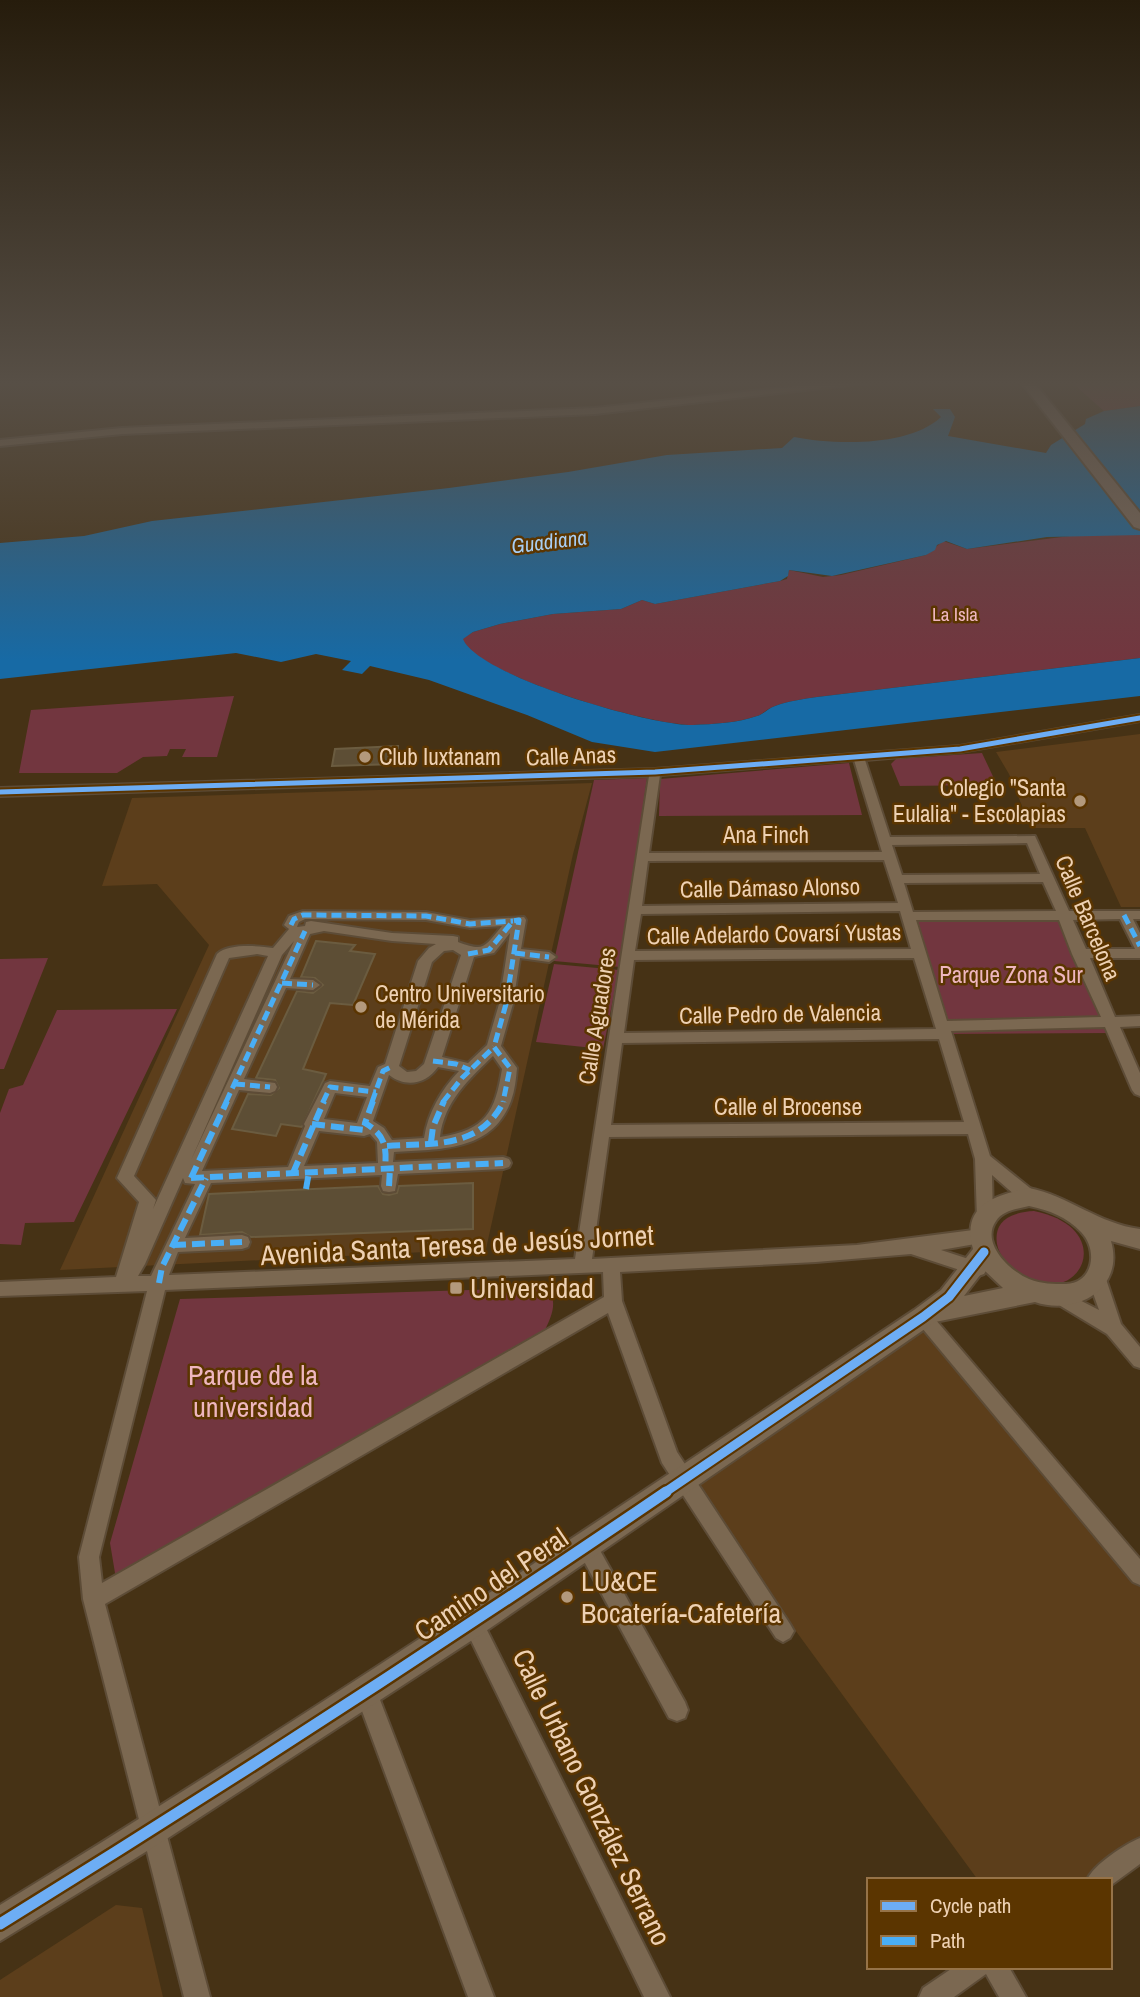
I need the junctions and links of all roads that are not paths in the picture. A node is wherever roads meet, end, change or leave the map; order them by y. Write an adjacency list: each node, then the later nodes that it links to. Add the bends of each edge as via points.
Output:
1 (1100, 474): 4 (highway)
2 (1111, 474): 3 (highway)
3 (1140, 510)
4 (1140, 524)
5 (1140, 718): 6 (street, Calle Anas, via 960,749)
6 (859, 757): 7 (street, Calle Anas); 9 (street)
7 (655, 772): 8 (street, Calle Anas); 11 (street, Calle Aguadores)
8 (0, 792)
9 (885, 841): 10 (street); 12 (street, Calle Barcelona, via 1031,839)
10 (889, 856): 11 (street, Ana Finch); 13 (street)
11 (643, 857): 14 (street, Calle Aguadores)
12 (1048, 878): 13 (street); 16 (street, Calle Barcelona)
13 (896, 879): 15 (street)
14 (636, 910): 15 (street, Calle Dámaso Alonso); 30 (street, Calle Aguadores)
15 (906, 911): 16 (street, Calle Dámaso Alonso); 27 (street)
16 (1063, 915): 17 (street, Calle Dámaso Alonso); 29 (street, Calle Barcelona)
17 (1124, 915): 18 (street, Calle Dámaso Alonso); 22 (street)
18 (1140, 915)
19 (513, 921): 20 (street, via 470,924 426,916 303,915 294,919); 24 (street, via 489,950); 26 (street, via 519,920)
20 (305, 928): 21 (street); 23 (street); 25 (street, via 295,931); 33 (street)
21 (392, 937): 24 (street, via 454,941); 31 (street)
22 (1140, 946)
23 (257, 950): 25 (street); 60 (street, via 224,954 125,1178)
24 (466, 952): 31 (street, via 443,946); 40 (street)
25 (276, 953): 58 (street)
26 (515, 953): 32 (street); 39 (street)
27 (919, 953): 30 (street, Calle Adelardo Covarsí Yustas); 37 (street)
28 (1140, 953): 29 (street)
29 (1079, 954): 36 (street, Calle Barcelona)
30 (630, 956): 38 (street, Calle Aguadores)
31 (427, 957): 41 (street)
32 (549, 957)
33 (282, 983): 34 (street); 43 (street)
34 (313, 985)
35 (1140, 1021): 36 (street, Calle Pedro de Valencia)
36 (1108, 1022): 37 (street, Calle Pedro de Valencia); 45 (street, Calle Barcelona)
37 (943, 1030): 38 (street, Calle Pedro de Valencia); 49 (street)
38 (617, 1038): 50 (street, Calle Aguadores)
39 (494, 1047): 42 (street); 51 (street, via 510,1068 504,1101 488,1127 466,1139)
40 (433, 1061): 41 (street, via 423,1075 408,1079); 42 (street)
41 (391, 1067): 46 (street, via 383,1071)
42 (470, 1070): 51 (street, via 439,1111)
43 (235, 1084): 44 (street); 56 (street, via 191,1178)
44 (270, 1087)
45 (1140, 1090)
46 (376, 1092): 47 (street); 48 (street, via 330,1087)
47 (365, 1123): 48 (street, via 364,1130); 52 (street, via 382,1133)
48 (312, 1124): 57 (street)
49 (973, 1128): 50 (street, Calle el Brocense); 53 (street)
50 (603, 1131): 70 (street, Calle Aguadores)
51 (431, 1142): 52 (street)
52 (387, 1146): 55 (street)
53 (983, 1158): 61 (street); 68 (street)
54 (503, 1163): 55 (street)
55 (387, 1168): 57 (street); 59 (street)
56 (206, 1178): 57 (street); 65 (street)
57 (303, 1178)
58 (171, 1186): 60 (street, via 154,1194); 73 (street, via 138,1264)
59 (389, 1186)
60 (141, 1192): 73 (street, via 148,1200)
61 (1029, 1197): 62 (street, via 1060,1205); 68 (street, via 1002,1202)
62 (1087, 1223): 63 (street); 71 (street, via 1102,1248)
63 (1140, 1239)
64 (242, 1242): 65 (street)
65 (173, 1245): 72 (street)
66 (1140, 1245): 71 (street)
67 (916, 1248): 68 (street, Avenida Santa Teresa de Jesús Jornet); 68 (street, Avenida Santa Teresa de Jesús Jornet); 69 (street, Avenida Santa Teresa de Jesús Jornet)
68 (984, 1249): 75 (street, via 1016,1286); 78 (street, Camino del Peral, via 949,1297)
69 (611, 1265): 70 (street, Avenida Santa Teresa de Jesús Jornet); 77 (street)
70 (582, 1266): 72 (street, Avenida Santa Teresa de Jesús Jornet)
71 (1100, 1270): 76 (street, via 1080,1293); 79 (street)
72 (159, 1283): 73 (street, Avenida Santa Teresa de Jesús Jornet); 84 (street, via 89,1557)
73 (122, 1284): 74 (street, Avenida Santa Teresa de Jesús Jornet)
74 (0, 1289)
75 (1033, 1292): 76 (street); 78 (street, Camino del Peral, via 955,1306)
76 (1060, 1297): 79 (street)
77 (614, 1301): 81 (street, via 669,1457); 84 (street)
78 (923, 1317): 81 (street, Camino del Peral); 83 (street)
79 (1113, 1328): 80 (street)
80 (1140, 1360)
81 (684, 1478): 82 (street, Camino del Peral); 86 (street)
82 (586, 1545): 85 (street, Camino del Peral); 88 (street)
83 (1140, 1575)
84 (93, 1599): 89 (street)
85 (473, 1623): 87 (street, Camino del Peral); 97 (street, Calle Urbano González Serrano)
86 (783, 1631)
87 (366, 1692): 89 (street, Camino del Peral); 96 (street)
88 (677, 1710)
89 (154, 1829): 92 (street, Camino del Peral); 95 (street)
90 (1140, 1850): 91 (street)
91 (1102, 1878)
92 (0, 1924)
93 (973, 1969): 98 (street)
94 (996, 1969): 99 (street)
95 (197, 1997)
96 (481, 1997)
97 (657, 1997)
98 (932, 1997)
99 (1013, 1997)

